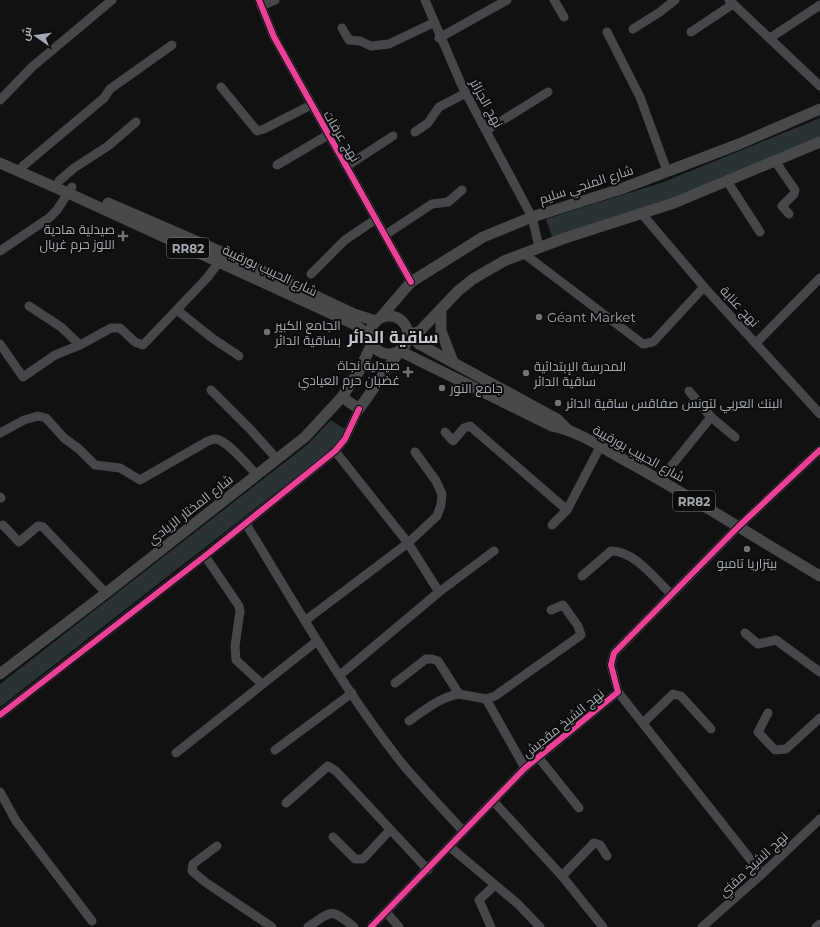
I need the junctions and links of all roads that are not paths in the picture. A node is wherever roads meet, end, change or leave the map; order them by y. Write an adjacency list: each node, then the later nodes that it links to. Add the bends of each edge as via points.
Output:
1 (112, 0): 23 (street, via 32,67)
2 (275, 0): 8 (street)
3 (425, 0): 11 (street, نهج الجزائر)
4 (507, 0): 16 (street)
5 (554, 0): 10 (street)
6 (674, 0): 13 (street)
7 (731, 2): 15 (street); 17 (street)
8 (260, 3): 24 (street, نهج عرفات, via 274,37)
9 (820, 5): 17 (street)
10 (564, 17)
11 (434, 23): 12 (street, via 389,44 371,46 349,40); 16 (street, نهج الجزائر)
12 (342, 28)
13 (633, 29)
14 (607, 32): 38 (street, via 640,98)
15 (691, 32)
16 (439, 38): 22 (street, نهج الجزائر)
17 (770, 38): 19 (street)
18 (172, 45): 36 (street, via 110,89 104,98)
19 (820, 86)
20 (221, 87): 24 (street, via 257,131)
21 (548, 92): 27 (street)
22 (466, 93): 27 (street, نهج الجزائر); 28 (street, via 439,107 428,123)
23 (0, 100)
24 (311, 105): 29 (street, نهج عرفات)
25 (820, 109): 38 (main road, شارع المنجي سليم, via 739,144)
26 (136, 122): 39 (street, via 108,146)
27 (487, 130): 45 (street, نهج الجزائر)
28 (415, 132)
29 (328, 135): 35 (street); 37 (street, نهج عرفات)
30 (393, 136): 37 (street)
31 (820, 142): 33 (main road)
32 (0, 156): 36 (main road, شارع الحبيب بورقيبة / RR82)
33 (775, 161): 40 (main road); 44 (street, via 795,190 782,206)
34 (0, 163): 41 (main road, شارع الحبيب بورقيبة / RR82)
35 (277, 165)
36 (23, 166): 39 (main road, شارع الحبيب بورقيبة / RR82)
37 (347, 166): 46 (street, نهج عرفات)
38 (667, 171): 45 (main road, شارع المنجي سليم, via 621,189)
39 (59, 181): 41 (main road, شارع الحبيب بورقيبة / RR82)
40 (727, 181): 43 (main road); 47 (street)
41 (70, 190): 50 (street, via 49,218); 52 (main road, شارع الحبيب بورقيبة / RR82)
42 (462, 190): 48 (street, via 451,201 432,204)
43 (642, 214): 49 (main road); 56 (street, نهج عنابة)
44 (789, 214)
45 (532, 217): 49 (street, نهج الجزائر); 55 (main road, شارع المنجي سليم, via 483,237)
46 (376, 219): 48 (street, نهج عرفات); 53 (street, via 345,240)
47 (760, 232)
48 (385, 235): 55 (street, نهج عرفات)
49 (539, 247): 51 (main road)
50 (0, 251)
51 (523, 253): 56 (street, via 644,344 653,342); 58 (main road, via 473,279)
52 (222, 258): 59 (street); 60 (main road, شارع الحبيب بورقيبة / RR82, via 354,314); 62 (main road, شارع الحبيب بورقيبة / RR82, via 354,324 365,332)
53 (311, 274)
54 (820, 278): 63 (street)
55 (411, 282): 60 (main road, شارع المنجي سليم)
56 (704, 287): 63 (street, نهج عنابة)
57 (29, 306): 65 (street, via 61,327)
58 (442, 309): 61 (main road, via 419,332); 68 (main road, via 442,331)
59 (177, 310): 65 (street, via 142,345 120,328 111,328); 67 (street)
60 (378, 320): 61 (main road, شارع الحبيب بورقيبة / RR82, via 390,316 399,318 406,325); 62 (main road, via 371,328)
61 (409, 335): 66 (main road); 68 (main road, شارع الحبيب بورقيبة / RR82, via 419,344)
62 (371, 342): 66 (main road, شارع الحبيب بورقيبة / RR82, via 378,351 386,354); 71 (main road, شارع المختار الزيادي, via 359,371)
63 (756, 343): 73 (street, نهج عنابة)
64 (0, 344): 65 (street, via 23,377 55,356)
65 (80, 345)
66 (400, 352): 72 (main road); 75 (main road, شارع الحبيب بورقيبة / RR82, via 552,426)
67 (239, 356)
68 (453, 362): 75 (main road, شارع الحبيب بورقيبة / RR82, via 557,419)
69 (211, 390): 83 (street)
70 (689, 392): 74 (street)
71 (342, 397): 72 (main road); 83 (main road, شارع المختار الزيادي, via 305,437)
72 (359, 409): 81 (street, via 345,439)
73 (820, 414)
74 (711, 417): 78 (street); 85 (street)
75 (567, 429): 79 (main road, شارع الحبيب بورقيبة / RR82)
76 (0, 432): 84 (street, via 24,420 38,416 46,418 64,438 96,465 120,468 140,480 201,444 217,439 227,444)
77 (445, 432): 86 (street, via 453,441 464,428 470,426)
78 (735, 437)
79 (600, 447): 85 (main road, شارع الحبيب بورقيبة / RR82); 86 (street)
80 (820, 450): 90 (street, نهج الشيخ مقديش)
81 (334, 451): 87 (street); 91 (street)
82 (415, 452): 91 (street, via 442,494 437,516)
83 (277, 459): 84 (main road, شارع المختار الزيادي)
84 (257, 475): 97 (main road, شارع المختار الزيادي)
85 (660, 480): 90 (main road, شارع الحبيب بورقيبة / RR82)
86 (566, 510): 89 (street)
87 (246, 524): 93 (street); 100 (street)
88 (3, 525): 97 (street, via 19,542 38,526 43,527)
89 (552, 525)
90 (738, 527): 95 (main road, شارع الحبيب بورقيبة / RR82); 98 (street, نهج الشيخ مقديش)
91 (408, 543): 96 (street); 100 (street)
92 (494, 551): 96 (street)
93 (205, 556): 107 (street, via 240,606 235,646 236,660); 113 (street)
94 (582, 576): 98 (street, via 611,551 620,551 637,561)
95 (820, 576)
96 (439, 592): 105 (street)
97 (106, 593): 104 (main road, شارع المختار الزيادي)
98 (671, 594): 108 (street, نهج الشيخ مقديش, via 614,653 611,665)
99 (551, 610): 111 (street, via 563,605 578,626 581,635 495,696)
100 (306, 620): 102 (street)
101 (745, 633): 103 (street, via 758,644 776,640)
102 (316, 641): 105 (street); 107 (street)
103 (820, 672)
104 (0, 674)
105 (340, 675): 109 (street)
106 (395, 683): 110 (street, via 426,659 432,658 438,661)
107 (262, 684): 119 (street)
108 (618, 692): 116 (street); 120 (street, نهج الشيخ مقديش)
109 (352, 693): 118 (street); 128 (street, via 400,761)
110 (459, 694): 111 (street); 115 (street, via 438,701)
111 (486, 699): 121 (street)
112 (768, 713): 114 (street, via 758,732 775,750 786,749)
113 (0, 715)
114 (820, 718)
115 (410, 721)
116 (643, 724): 117 (street, via 673,694 677,694); 134 (street)
117 (711, 729)
118 (275, 750)
119 (176, 753)
120 (538, 757): 121 (street, نهج الشيخ مقديش); 125 (street)
121 (525, 768): 123 (street, نهج الشيخ مقديش)
122 (0, 792): 138 (street, via 16,821)
123 (494, 802): 128 (street, نهج الشيخ مقديش); 135 (street)
124 (286, 803): 127 (street, via 328,766 336,771)
125 (579, 808)
126 (820, 818): 134 (street, نهج الشيخ مقني)
127 (390, 830): 129 (street, via 363,858 356,859); 133 (street)
128 (463, 831): 131 (street, نهج الشيخ مقديش)
129 (333, 837)
130 (217, 846): 140 (street, via 193,864 192,871)
131 (450, 847): 133 (street, نهج الشيخ مقديش); 136 (street)
132 (607, 856): 135 (street, via 600,845 594,844)
133 (428, 870): 137 (street, نهج الشيخ مقديش)
134 (762, 874): 148 (street, نهج الشيخ مقني)
135 (562, 876): 147 (street)
136 (495, 885): 145 (street, via 479,900); 146 (street)
137 (386, 912): 143 (street, نهج الشيخ مقديش); 144 (street)
138 (92, 921)
139 (820, 924): 149 (street)
140 (272, 927)
141 (308, 927): 142 (street, via 333,912)
142 (354, 927)
143 (371, 927)
144 (399, 927)
145 (491, 927)
146 (540, 927)
147 (603, 927)
148 (702, 927)
149 (816, 927)

